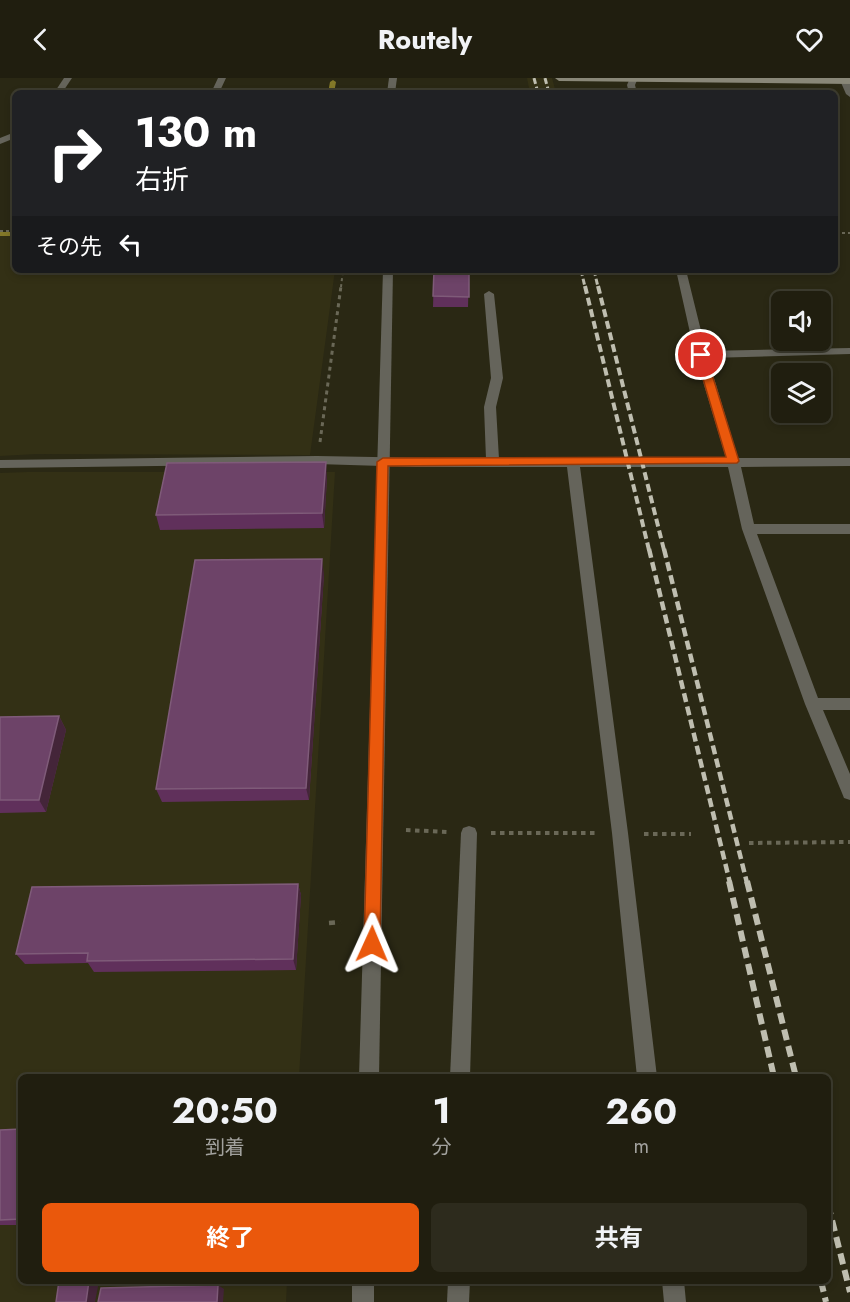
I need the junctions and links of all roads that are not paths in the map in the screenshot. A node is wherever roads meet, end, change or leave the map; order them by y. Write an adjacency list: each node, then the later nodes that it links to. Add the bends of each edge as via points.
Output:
1 (559, 78): 2 (main road)
2 (634, 79): 3 (main road)
3 (846, 80): 4 (street)
4 (850, 94)
5 (388, 273): 11 (street)
6 (682, 273): 9 (street)
7 (489, 294): 13 (street, via 497,378 490,407)
8 (850, 351): 9 (street)
9 (701, 355): 10 (street)
10 (733, 461): 12 (street); 14 (street); 16 (street)
11 (383, 462): 13 (street); 15 (street); 22 (street)
12 (850, 462)
13 (493, 463): 14 (street)
14 (573, 463): 24 (street)
15 (0, 464)
16 (749, 529): 17 (street); 18 (street)
17 (850, 529)
18 (813, 704): 19 (street); 20 (street)
19 (850, 704)
20 (850, 793)
21 (468, 833): 23 (street)
22 (369, 1074)
23 (460, 1074)
24 (648, 1074)
25 (363, 1284): 28 (street)
26 (459, 1284): 29 (street)
27 (673, 1284): 30 (street)
28 (363, 1302)
29 (459, 1302)
30 (675, 1302)

